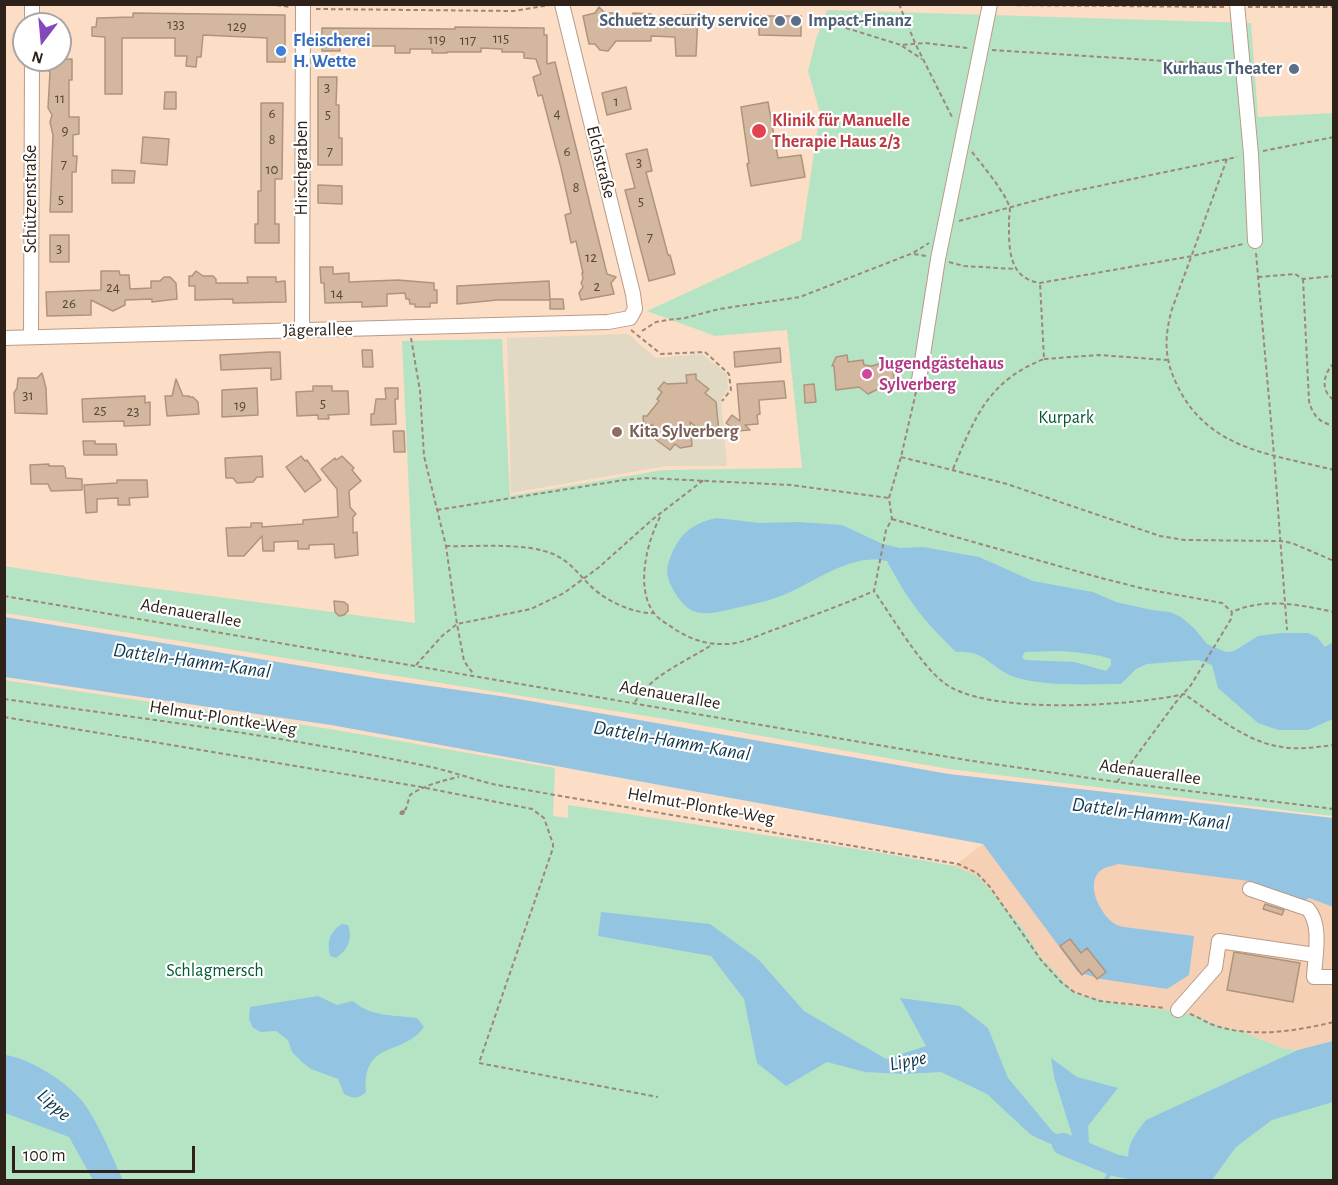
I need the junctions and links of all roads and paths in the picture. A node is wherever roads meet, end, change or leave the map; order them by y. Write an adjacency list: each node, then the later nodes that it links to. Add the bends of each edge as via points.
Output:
1 (269, 4): 8 (path)
2 (335, 4): 12 (path)
3 (551, 4): 12 (path, via 514,12)
4 (562, 4): 34 (street, Elchstraße, via 633,294 635,309)
5 (899, 4): 14 (path)
6 (958, 4): 7 (path)
7 (990, 5): 9 (path); 16 (street)
8 (303, 6): 12 (path); 36 (street, Hirschgraben)
9 (1201, 6): 10 (path)
10 (1237, 6): 11 (path); 18 (street)
11 (1334, 7)
12 (335, 10)
13 (817, 19): 15 (path)
14 (915, 43): 15 (path); 16 (path); 17 (path)
15 (901, 45): 17 (path)
16 (981, 49): 18 (path); 21 (street)
17 (925, 61): 21 (path)
18 (1241, 66): 22 (street)
19 (32, 72): 38 (street, Schützenstraße)
20 (1334, 137): 22 (path)
21 (962, 138): 24 (path); 25 (street)
22 (1251, 153): 23 (path); 26 (street)
23 (1227, 159): 24 (path); 27 (path)
24 (1010, 206): 25 (path, via 962,219); 29 (path, via 1009,247)
25 (943, 234): 28 (street); 37 (path, via 913,253 800,297 657,322)
26 (1255, 241): 27 (path); 31 (path)
27 (1192, 256): 33 (path); 41 (path, via 1168,327)
28 (938, 259): 29 (path, via 964,266); 43 (street)
29 (1015, 269): 33 (path)
30 (1334, 276): 32 (path)
31 (1258, 277): 32 (path, via 1295,274); 47 (path)
32 (1303, 279): 46 (path, via 1309,401 1316,418)
33 (1040, 283): 40 (path)
34 (625, 319): 35 (street, Jägerallee); 45 (path, via 660,354 705,352 729,374 730,390)
35 (411, 327): 36 (street, Jägerallee); 53 (path, via 424,456)
36 (302, 331): 38 (street, Jägerallee)
37 (642, 331)
38 (31, 337): 39 (street, Jägerallee)
39 (4, 338)
40 (1044, 359): 41 (path, via 1098,355); 49 (path, via 1008,377 986,400)
41 (1167, 360): 47 (path, via 1184,400 1208,428 1241,445)
42 (1334, 363): 44 (path, via 1325,376 1324,386 1326,394)
43 (919, 380): 48 (path)
44 (1334, 400)
45 (722, 401)
46 (1334, 426)
47 (1274, 455): 50 (path); 56 (path)
48 (901, 457): 49 (path); 52 (path)
49 (953, 469): 56 (path, via 1160,536)
50 (1334, 470)
51 (705, 479): 52 (path, via 791,484); 53 (path, via 624,480); 54 (path)
52 (889, 498): 55 (path)
53 (437, 510): 57 (path)
54 (661, 514): 59 (path); 65 (path, via 649,542 645,571 647,596)
55 (891, 519): 60 (path); 63 (path, via 1101,578 1222,603)
56 (1281, 541): 58 (path); 62 (path)
57 (446, 546): 59 (path, via 538,550 561,558); 66 (path)
58 (1334, 561)
59 (584, 579): 65 (path, via 613,601); 66 (path, via 531,609)
60 (874, 591): 68 (path, via 751,638); 71 (path, via 927,667 944,684 963,694 1021,703 1099,706)
61 (4, 596): 69 (path, Adenauerallee)
62 (1283, 602): 63 (path); 64 (path); 67 (path)
63 (1232, 612): 71 (path)
64 (1334, 612)
65 (654, 614): 68 (path, via 687,637)
66 (457, 624): 69 (path); 70 (path, via 464,661)
67 (1287, 630)
68 (713, 644): 73 (path, via 650,683)
69 (415, 666): 70 (path, Adenauerallee)
70 (474, 675): 73 (path, Adenauerallee)
71 (1184, 694): 75 (path, via 1267,745); 77 (path)
72 (4, 699): 76 (path, Helmut-Plontke-Weg, via 351,752)
73 (635, 703): 77 (path, Adenauerallee)
74 (4, 717): 78 (path)
75 (1334, 745)
76 (461, 777): 78 (path); 84 (path, Helmut-Plontke-Weg, via 958,864 977,873 990,887 1041,960 1074,992 1100,1001)
77 (1117, 782): 79 (path, Adenauerallee)
78 (421, 788): 80 (path, via 410,795); 86 (path, via 532,808 544,818 553,844 479,1063)
79 (1334, 809)
80 (402, 813)
81 (1250, 889): 82 (street, via 1308,909 1316,926)
82 (1315, 955): 83 (street, via 1314,976); 84 (street, via 1219,941 1215,968)
83 (1334, 977)
84 (1178, 1010): 85 (path, Helmut-Plontke-Weg, via 1215,1025 1258,1032)
85 (1334, 1022)
86 (658, 1097)

